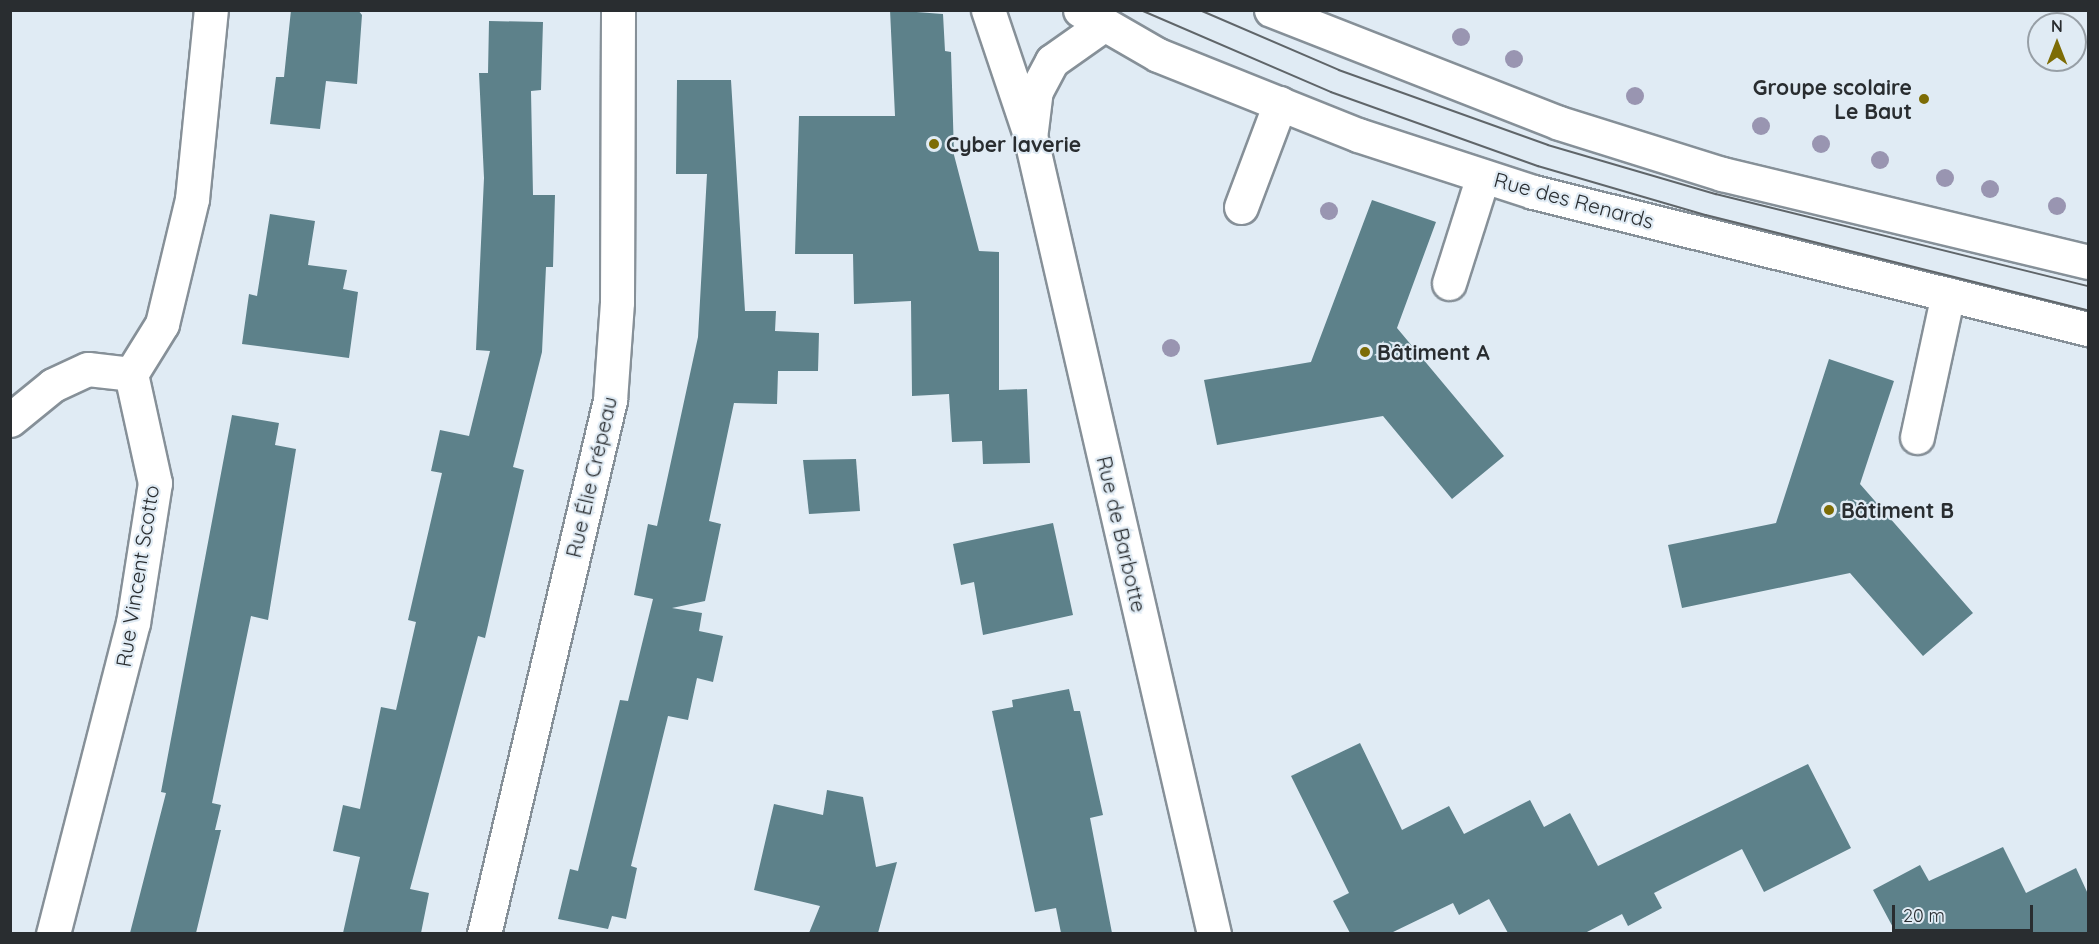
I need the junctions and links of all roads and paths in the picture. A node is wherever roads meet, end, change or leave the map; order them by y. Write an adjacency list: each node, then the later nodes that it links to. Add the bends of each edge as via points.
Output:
1 (211, 10): 14 (street, via 192,199 162,324)
2 (618, 10): 18 (street, Rue Élie Crépeau, via 617,302 610,400)
3 (988, 10): 7 (street, Rue de Barbotte)
4 (1271, 10): 10 (street, via 1558,123 1711,171)
5 (1091, 18): 6 (street, Rue des Renards, via 1158,55); 7 (street, Rue de Barbotte, via 1052,61 1036,91)
6 (1280, 104): 8 (street, Rue des Renards); 9 (street)
7 (1030, 135): 19 (street, Rue de Barbotte)
8 (1484, 176): 11 (street); 12 (street, Rue des Renards)
9 (1241, 207)
10 (2088, 262)
11 (1449, 283)
12 (1948, 294): 13 (street, Rue des Renards); 16 (street)
13 (2088, 328)
14 (130, 374): 15 (street, via 88,369 53,385); 17 (street, Rue Vincent Scotto, via 155,483 133,623)
15 (10, 420)
16 (1917, 437)
17 (53, 933)
18 (484, 933)
19 (1214, 933)

